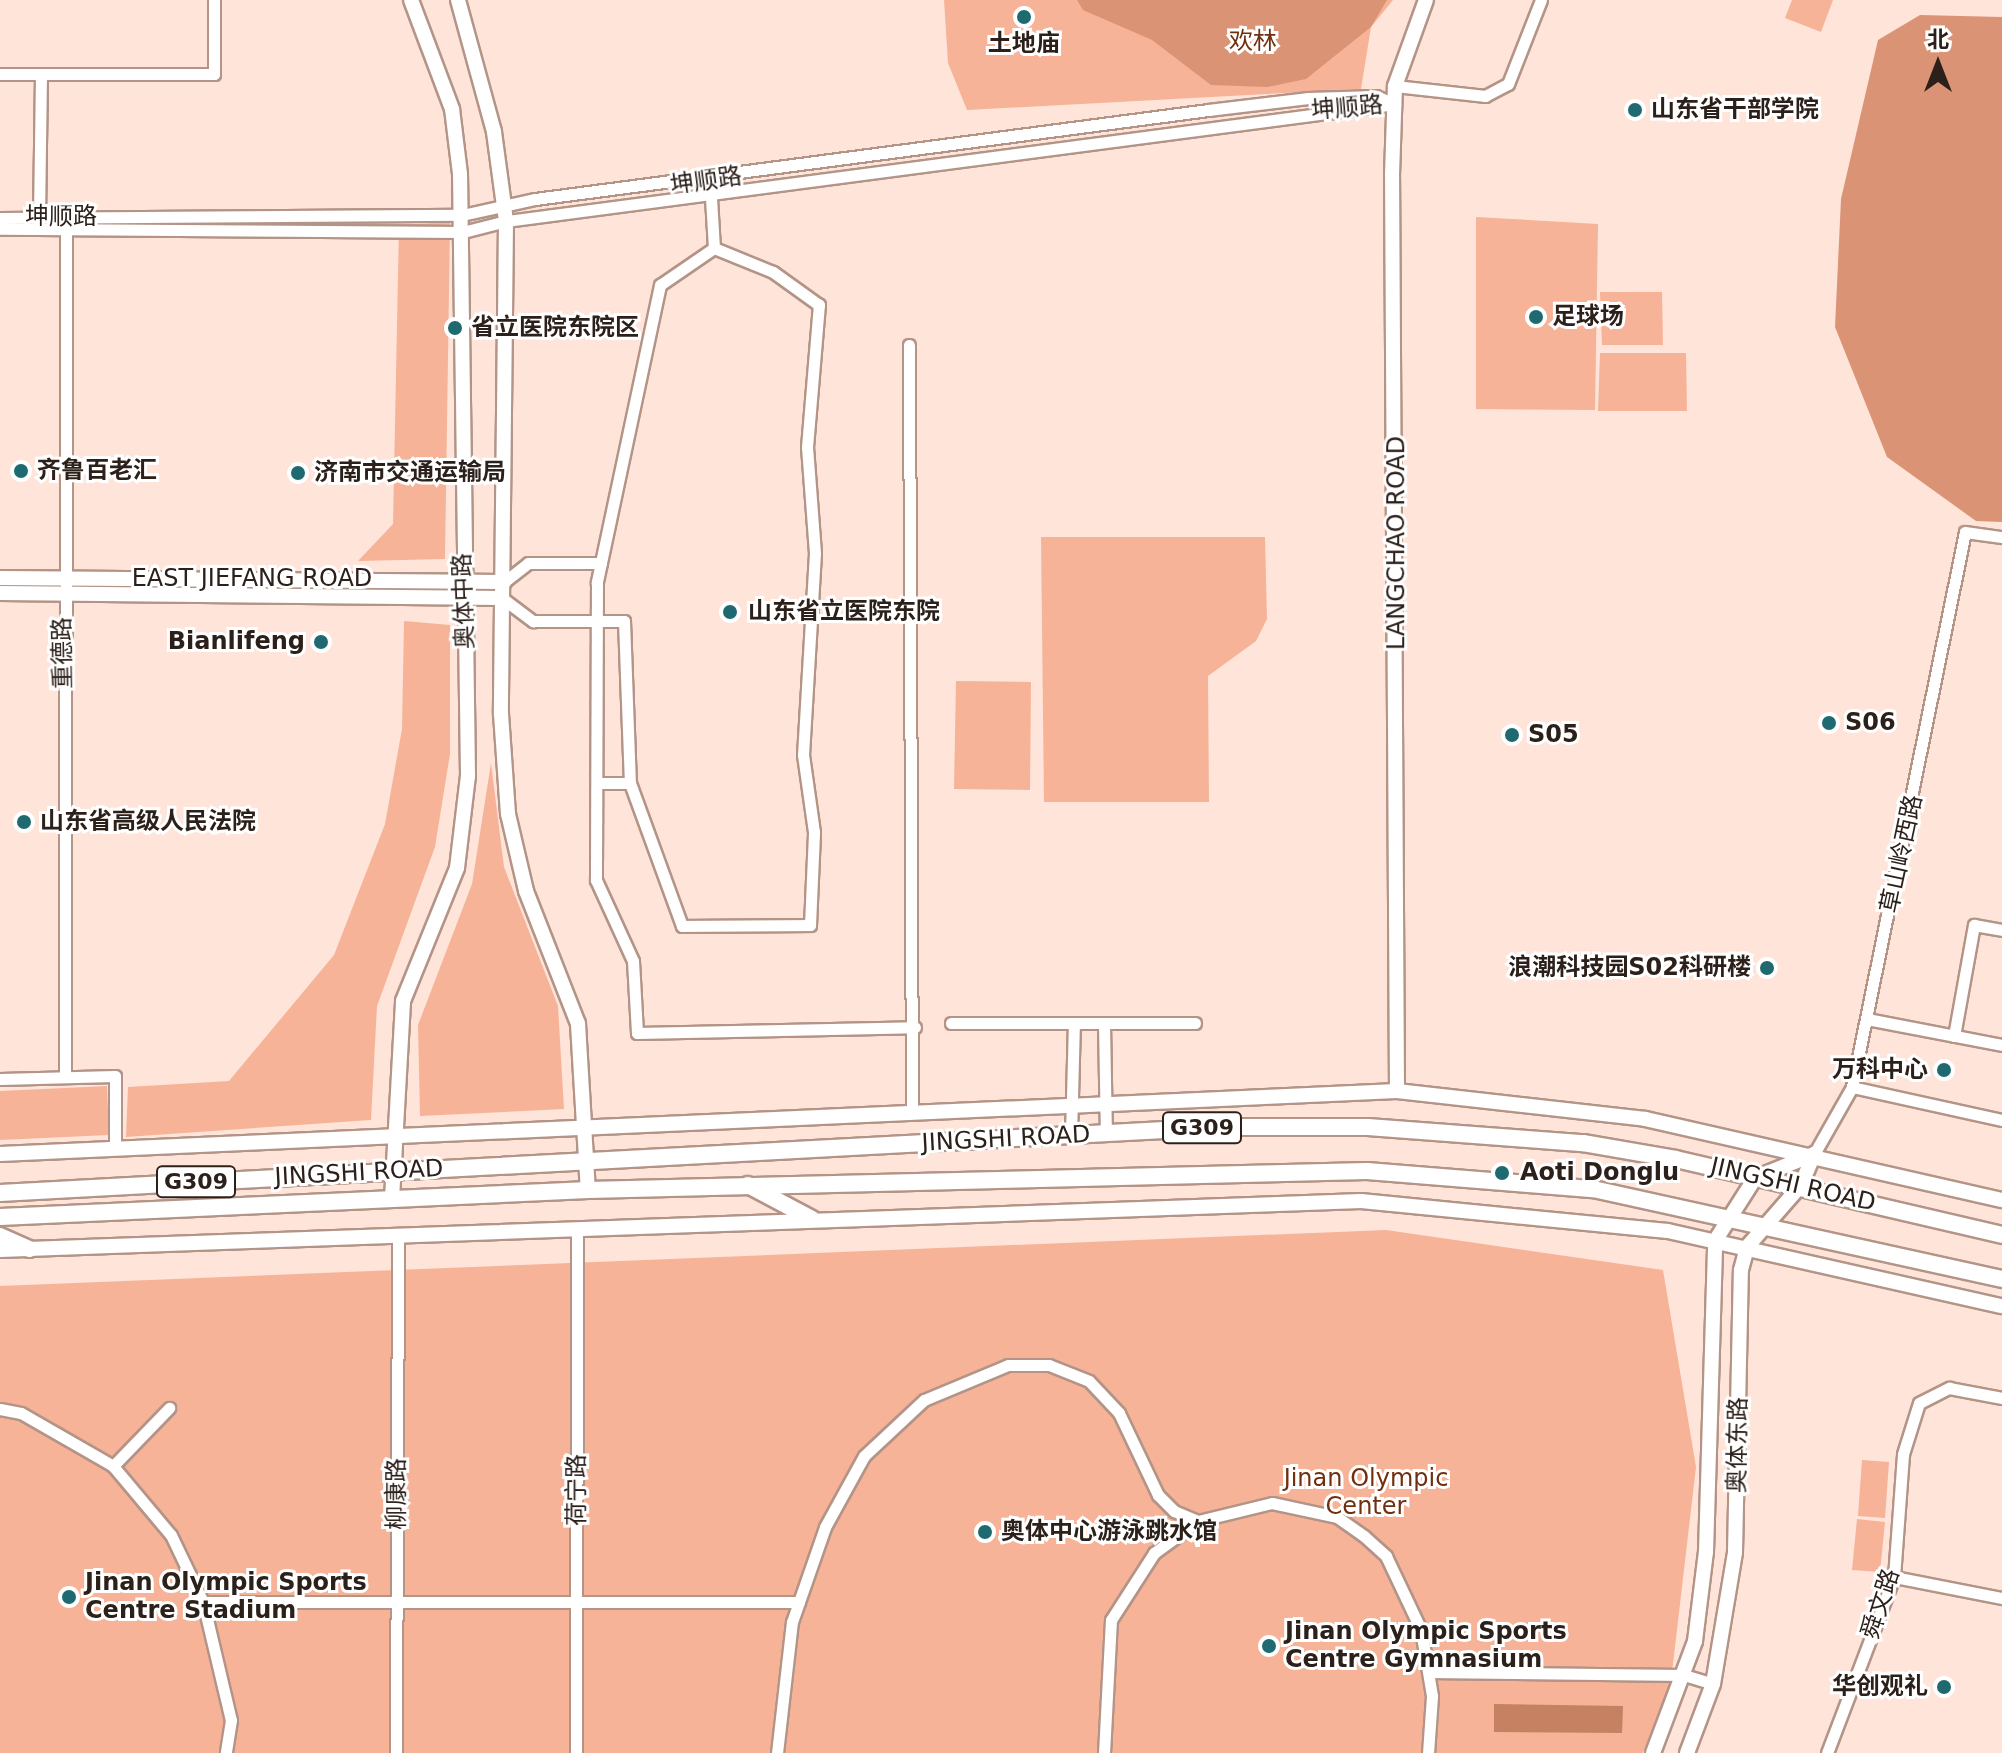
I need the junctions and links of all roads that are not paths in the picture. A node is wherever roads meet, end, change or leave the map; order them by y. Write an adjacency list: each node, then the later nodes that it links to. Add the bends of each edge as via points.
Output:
1 (214, 0): 7 (street, via 214,74)
2 (411, 0): 13 (main road, 奥体中路, via 452,109)
3 (458, 0): 12 (main road, 奥体中路, via 494,132)
4 (1426, 0): 8 (main road, LANGCHAO ROAD)
5 (1541, 0): 8 (street, via 1508,84 1485,96)
6 (0, 74): 7 (street)
7 (41, 74): 16 (street)
8 (1395, 86): 9 (main road, LANGCHAO ROAD)
9 (1395, 104): 10 (street, 坤顺路, via 1376,96 1308,98); 11 (street, 坤顺路); 45 (main road, LANGCHAO ROAD)
10 (710, 181): 11 (street); 12 (street, 坤顺路)
11 (712, 197): 15 (street, 坤顺路); 20 (street)
12 (503, 204): 13 (street, 坤顺路); 15 (main road, 奥体中路)
13 (462, 215): 16 (street, 坤顺路); 19 (main road, 奥体中路)
14 (0, 218): 16 (street, 坤顺路)
15 (506, 221): 19 (street, 坤顺路); 25 (main road, 奥体中路)
16 (39, 223): 17 (street, 坤顺路); 18 (street, 坤顺路)
17 (66, 228): 19 (street, 坤顺路); 26 (street, 重德路)
18 (0, 229)
19 (463, 232): 27 (main road, 奥体中路)
20 (714, 248): 23 (street, via 660,285); 32 (street, via 773,272 819,305 807,447 815,553 803,755 814,832 810,925 682,926)
21 (909, 345): 39 (street)
22 (2002, 537): 34 (street, 草山岭西路, via 1965,532)
23 (601, 563): 25 (street, via 528,563); 30 (street)
24 (0, 578): 26 (main road, EAST JIEFANG ROAD)
25 (504, 582): 27 (main road, EAST JIEFANG ROAD); 29 (main road, 奥体中路)
26 (62, 584): 27 (main road, EAST JIEFANG ROAD); 28 (main road, EAST JIEFANG ROAD); 42 (street, 重德路)
27 (463, 588): 29 (main road, EAST JIEFANG ROAD); 52 (main road, 奥体中路, via 468,776 457,868 403,1001)
28 (0, 593)
29 (502, 598): 30 (street, via 533,621); 50 (main road, 奥体中路, via 508,814 526,891 578,1024)
30 (597, 621): 31 (street); 32 (street, via 624,621)
31 (597, 783): 32 (street); 39 (street, via 596,880 633,961 637,1033)
32 (630, 783)
33 (2002, 930): 40 (street, via 1974,925)
34 (1867, 1019): 40 (street); 44 (street, 草山岭西路)
35 (951, 1023): 36 (street)
36 (1074, 1023): 37 (street); 47 (street)
37 (1104, 1023): 38 (street); 46 (street)
38 (1195, 1023)
39 (915, 1027): 48 (street)
40 (1954, 1036): 41 (street)
41 (2002, 1045)
42 (65, 1077): 43 (street); 54 (street, via 115,1076)
43 (0, 1079)
44 (1852, 1087): 49 (street); 56 (street, 草山岭西路)
45 (1397, 1091): 46 (main road, JINGSHI ROAD); 56 (main road, JINGSHI ROAD, via 1645,1119)
46 (1105, 1100): 47 (main road, JINGSHI ROAD); 51 (street)
47 (1071, 1101): 48 (main road, JINGSHI ROAD); 53 (street)
48 (912, 1109): 50 (main road, JINGSHI ROAD)
49 (2002, 1120)
50 (583, 1126): 52 (main road, JINGSHI ROAD); 57 (main road, 奥体中路)
51 (1106, 1133): 53 (highway, JINGSHI ROAD / G309); 59 (highway, JINGSHI ROAD / G309, via 1462,1132 1583,1143)
52 (393, 1135): 54 (main road, JINGSHI ROAD); 58 (main road, 奥体中路)
53 (1071, 1135): 57 (highway, JINGSHI ROAD / G309)
54 (115, 1149): 55 (main road, JINGSHI ROAD)
55 (0, 1154)
56 (1814, 1154): 59 (main road); 62 (main road); 67 (main road, JINGSHI ROAD)
57 (588, 1160): 58 (highway, JINGSHI ROAD / G309); 63 (main road, 奥体中路)
58 (392, 1172): 64 (highway, JINGSHI ROAD / G309); 66 (main road, 奥体中路)
59 (1755, 1178): 62 (highway, JINGSHI ROAD / G309); 69 (main road)
60 (0, 1185): 64 (highway)
61 (747, 1185): 63 (highway, JINGSHI ROAD / G309); 69 (highway, JINGSHI ROAD / G309, via 1367,1171 1593,1189); 70 (highway)
62 (1801, 1185): 71 (main road); 74 (highway, JINGSHI ROAD / G309)
63 (588, 1190): 66 (highway, JINGSHI ROAD / G309)
64 (22, 1192): 65 (highway, JINGSHI ROAD / G309)
65 (0, 1193)
66 (392, 1199): 68 (highway, JINGSHI ROAD / G309)
67 (2002, 1200)
68 (0, 1217)
69 (1725, 1217): 71 (highway, JINGSHI ROAD / G309); 76 (main road)
70 (812, 1219): 72 (main road); 76 (main road, via 1361,1201 1577,1219)
71 (1765, 1226): 77 (main road); 80 (highway, JINGSHI ROAD / G309)
72 (577, 1228): 73 (main road); 91 (street, 荷宁路)
73 (398, 1235): 78 (main road); 90 (street, 柳康路)
74 (2002, 1235)
75 (0, 1236): 78 (highway)
76 (1715, 1241): 77 (main road); 94 (main road, via 1706,1552)
77 (1747, 1247): 81 (main road); 95 (main road, 奥体东路, via 1735,1552)
78 (29, 1249): 79 (main road)
79 (0, 1250)
80 (2002, 1279)
81 (2002, 1306)
82 (2002, 1398): 87 (street, 舜文路, via 1949,1388 1919,1403 1903,1454)
83 (169, 1408): 85 (street)
84 (0, 1409): 85 (street, via 46,1425)
85 (113, 1466): 89 (street, via 171,1535)
86 (1198, 1521): 92 (street, via 1158,1495 1119,1413 1089,1381 1049,1365 1008,1365 924,1400 864,1456 825,1527); 93 (street, via 1272,1503 1337,1517 1386,1556 1421,1630); 100 (street, via 1154,1553 1111,1620)
87 (1894, 1577): 88 (street); 104 (street, 舜文路)
88 (2002, 1598)
89 (203, 1602): 90 (street); 96 (street, via 231,1720)
90 (396, 1602): 91 (street); 97 (street, 柳康路)
91 (577, 1602): 92 (street); 98 (street, 荷宁路)
92 (799, 1602): 99 (street, via 775,1721)
93 (1429, 1672): 94 (street); 101 (street)
94 (1684, 1675): 95 (street); 102 (main road)
95 (1713, 1684): 103 (main road, 奥体东路)
96 (226, 1753)
97 (396, 1753)
98 (576, 1753)
99 (777, 1753)
100 (1104, 1753)
101 (1428, 1753)
102 (1653, 1753)
103 (1687, 1753)
104 (1827, 1753)

